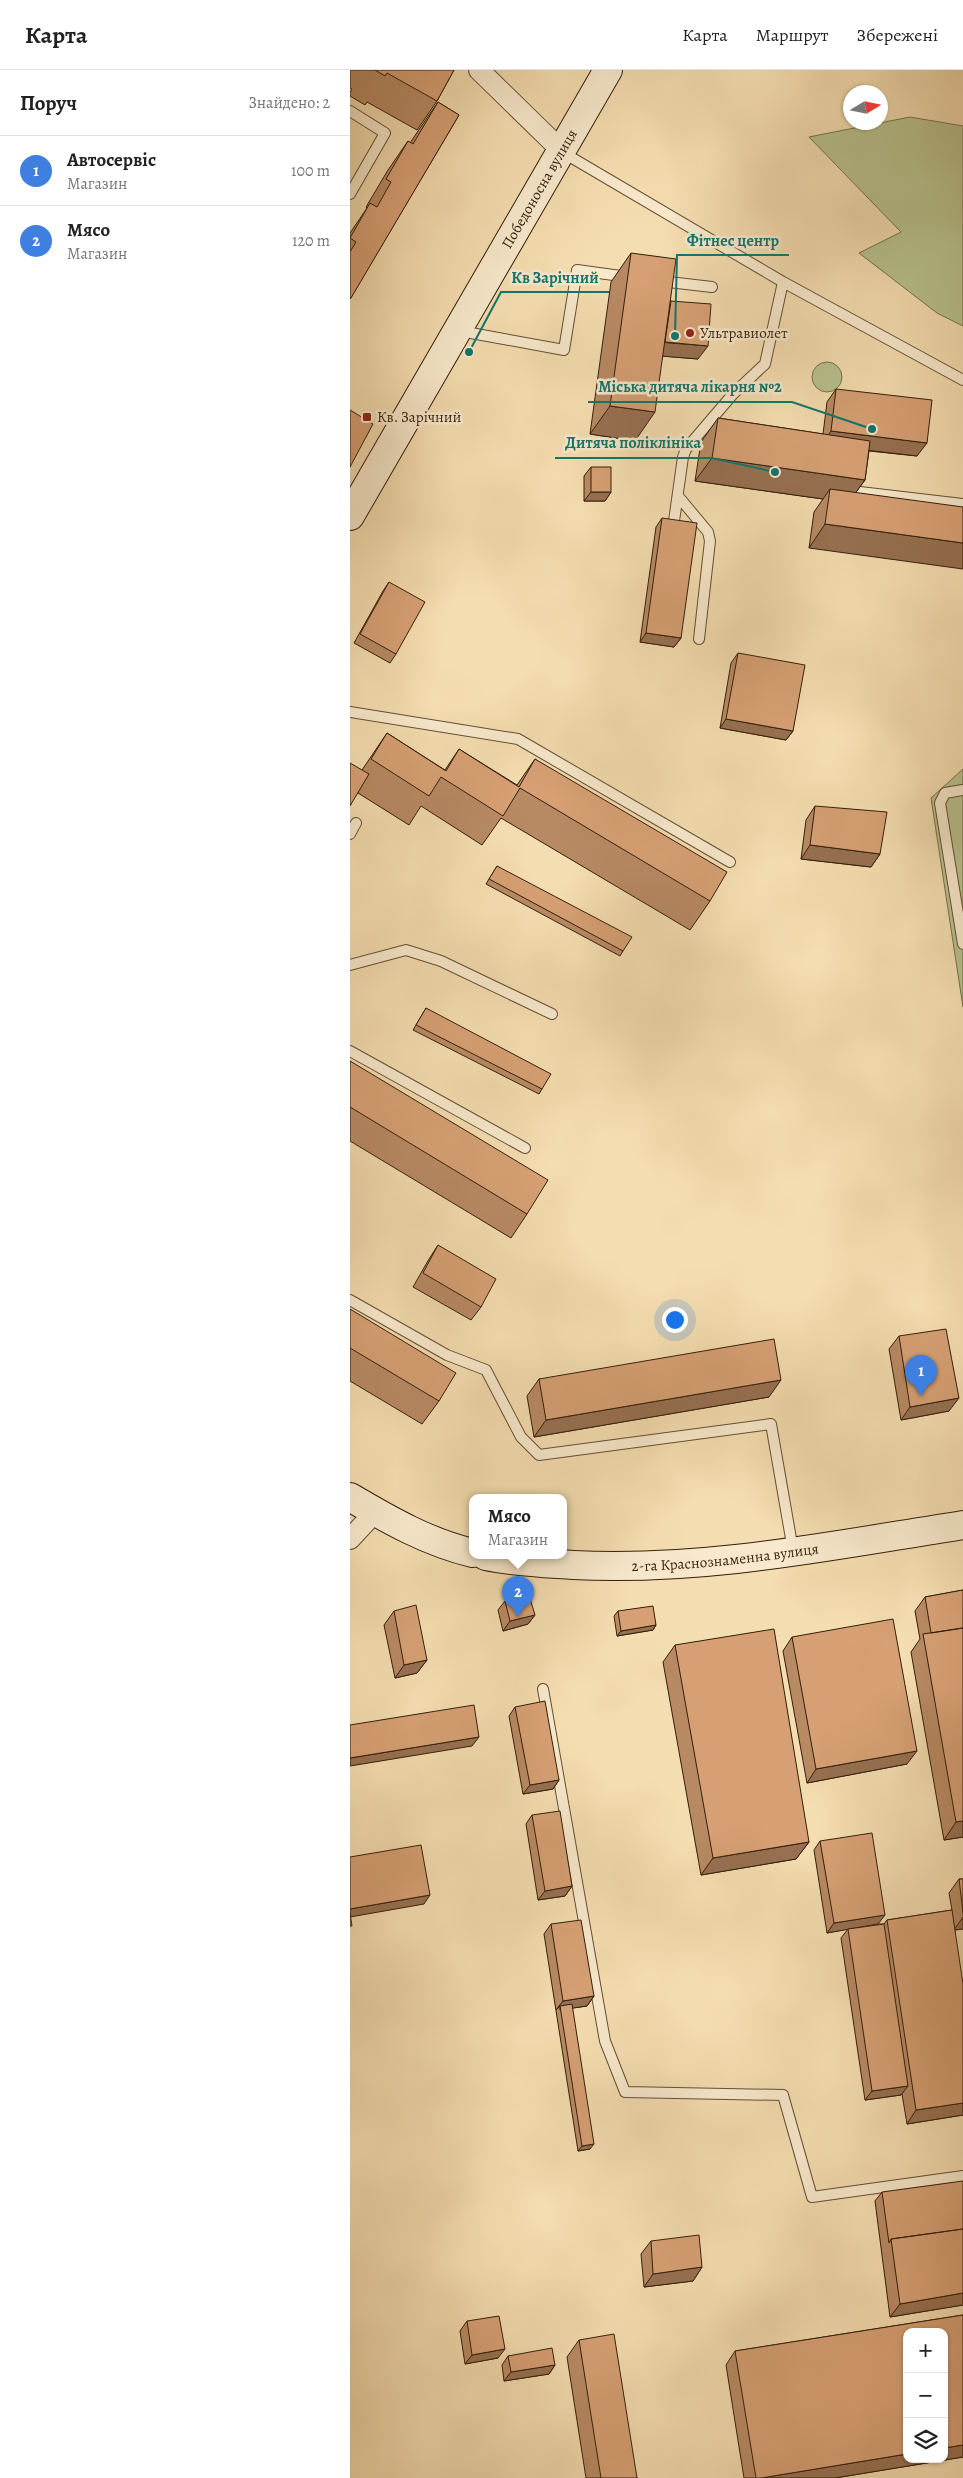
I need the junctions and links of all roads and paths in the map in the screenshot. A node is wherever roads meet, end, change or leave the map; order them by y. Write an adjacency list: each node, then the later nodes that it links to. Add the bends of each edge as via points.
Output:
1 (479, 70): 4 (street)
2 (608, 70): 4 (street, Победоносна вулиця)
3 (350, 111): 5 (lane, via 385,133)
4 (562, 151): 6 (lane); 8 (street, Победоносна вулиця)
5 (350, 194)
6 (783, 282): 9 (lane); 11 (lane, via 765,364 733,394 686,450)
7 (712, 287): 8 (lane, via 577,270 564,350)
8 (459, 331): 13 (street, Победоносна вулиця)
9 (963, 380)
10 (860, 492): 12 (lane)
11 (678, 496): 14 (lane); 15 (lane, via 708,532 710,541)
12 (963, 504)
13 (350, 516)
14 (674, 521)
15 (699, 639)
16 (350, 712): 20 (lane, via 518,739)
17 (963, 790): 21 (lane, via 944,793 940,803)
18 (356, 823): 19 (lane)
19 (350, 834)
20 (730, 862)
21 (963, 944)
22 (350, 965): 23 (lane, via 406,950 440,961)
23 (552, 1014)
24 (350, 1052): 25 (lane)
25 (525, 1148)
26 (350, 1300): 31 (lane, via 447,1355 486,1370 521,1436 539,1455 771,1424)
27 (350, 1497): 28 (street)
28 (375, 1512): 30 (street); 32 (street, via 402,1527)
29 (963, 1525): 31 (street, 2-га Краснознаменна вулиця)
30 (350, 1539)
31 (793, 1551): 33 (street, 2-га Краснознаменна вулиця, via 665,1566 592,1566)
32 (469, 1552)
33 (502, 1559)
34 (543, 1689): 35 (lane, via 605,2041 625,2092 783,2095 812,2197)
35 (963, 2176)

